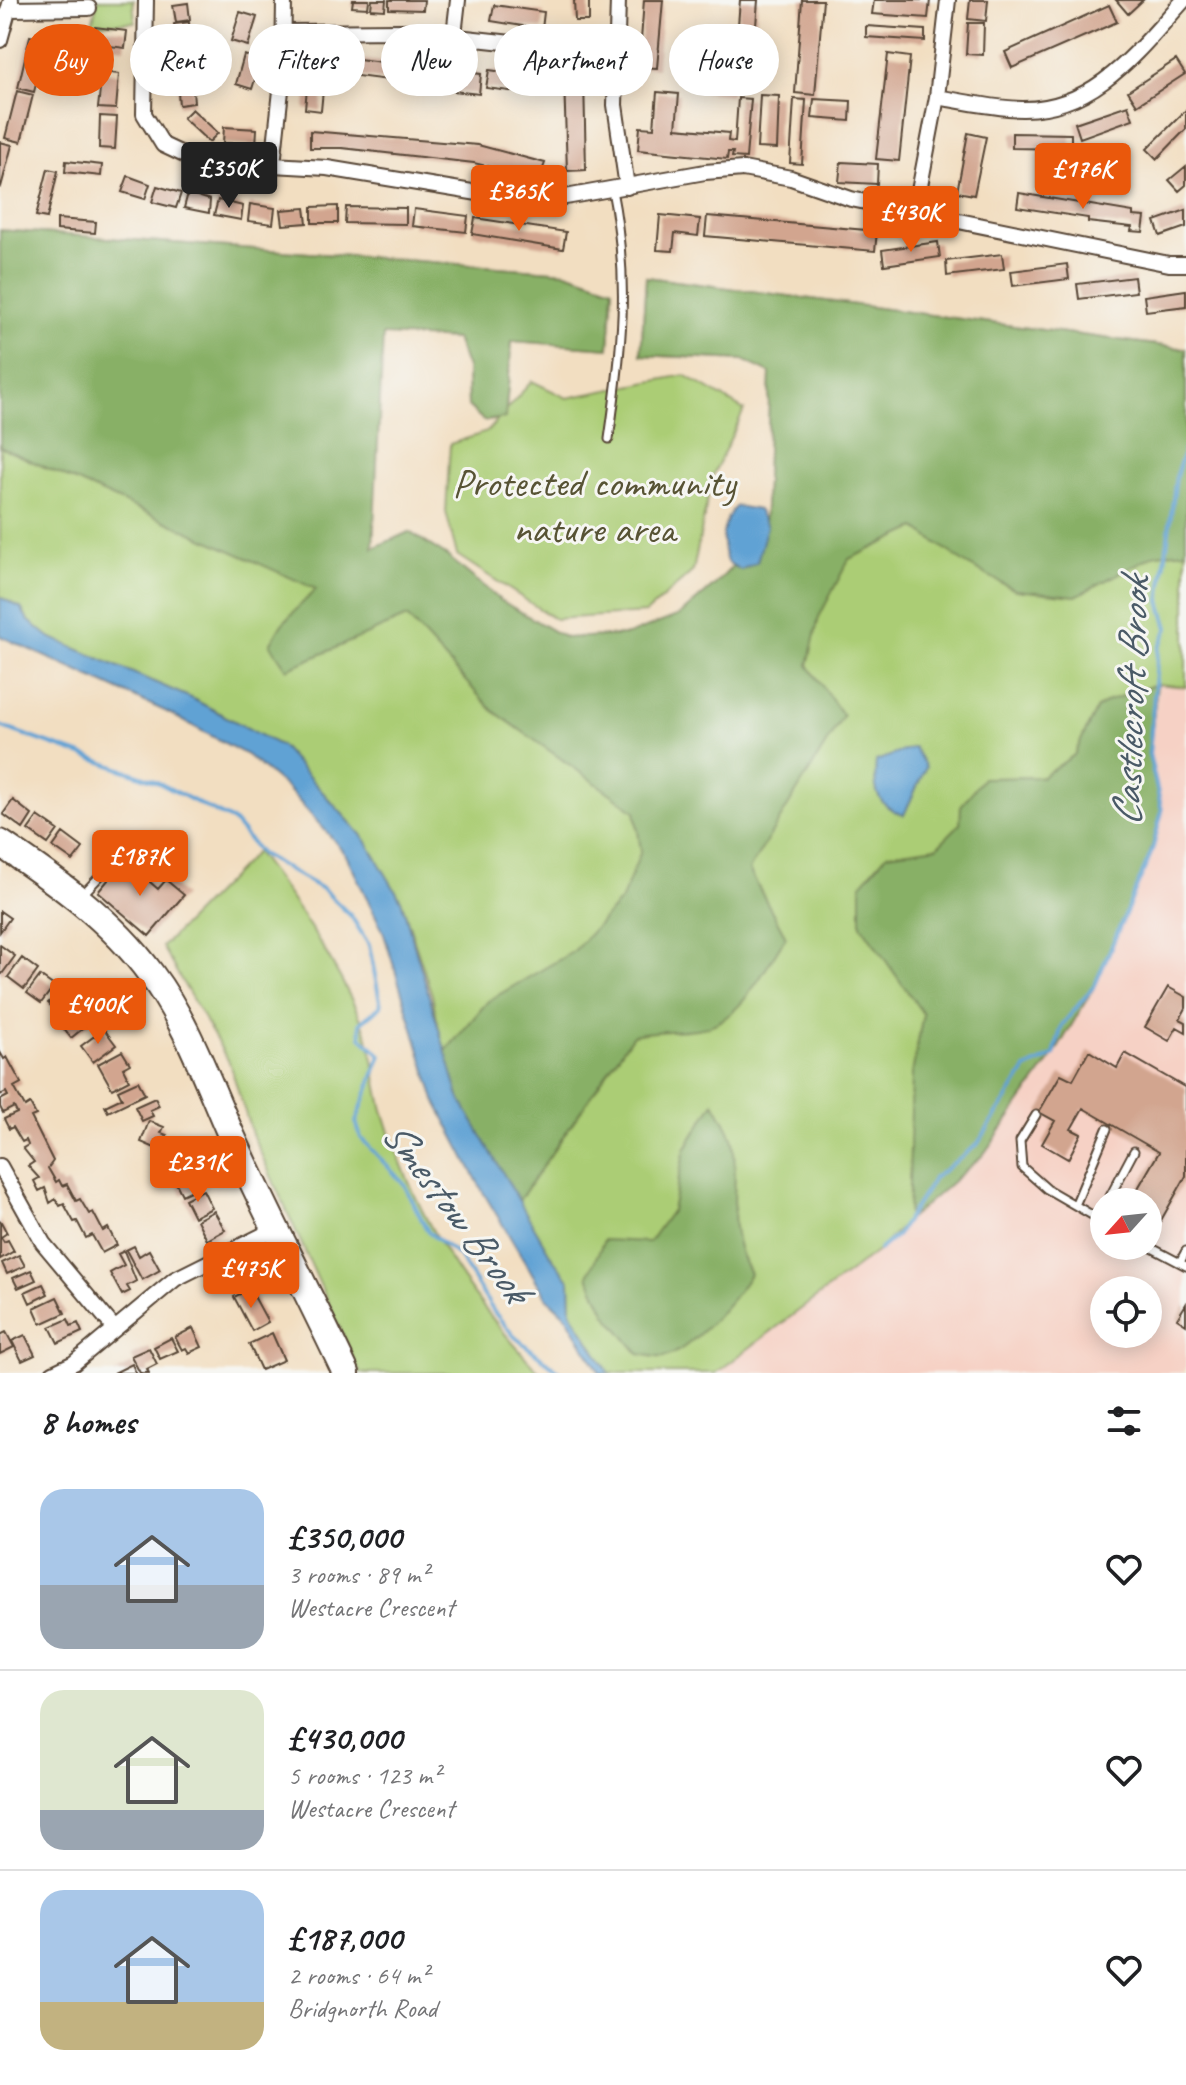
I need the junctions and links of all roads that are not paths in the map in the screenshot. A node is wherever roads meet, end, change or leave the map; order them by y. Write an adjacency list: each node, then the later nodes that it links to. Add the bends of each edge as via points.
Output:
1 (146, 0): 16 (street, via 142,104 156,136 172,152 197,161)
2 (284, 0): 9 (street)
3 (458, 0): 10 (street)
4 (618, 0): 11 (street)
5 (948, 0): 15 (street)
6 (1184, 0): 15 (street, via 1112,77 1083,95 1023,109)
7 (10, 5): 8 (street); 12 (street)
8 (89, 8)
9 (284, 24)
10 (455, 24)
11 (617, 24)
12 (0, 40)
13 (279, 96): 16 (street)
14 (617, 96): 17 (street)
15 (937, 97): 18 (street)
16 (273, 164): 17 (street, via 484,194 560,198)
17 (620, 189): 18 (street, via 743,169); 20 (lane, via 624,336)
18 (915, 212): 19 (street)
19 (1186, 264)
20 (609, 439)
21 (0, 843): 23 (highway)
22 (121, 854): 23 (lane)
23 (79, 899): 31 (highway, via 150,972 185,1027)
24 (1036, 1115): 29 (lane, via 1020,1141 1022,1167 1047,1189)
25 (1107, 1129): 29 (lane)
26 (1134, 1151): 28 (lane)
27 (0, 1166): 35 (street, via 43,1243)
28 (1114, 1188)
29 (1076, 1203): 30 (lane)
30 (1090, 1213)
31 (277, 1228): 35 (street, via 175,1279); 37 (highway)
32 (1186, 1251): 34 (lane)
33 (1162, 1253): 34 (lane)
34 (1183, 1264)
35 (115, 1329): 36 (street)
36 (53, 1373)
37 (346, 1373)

